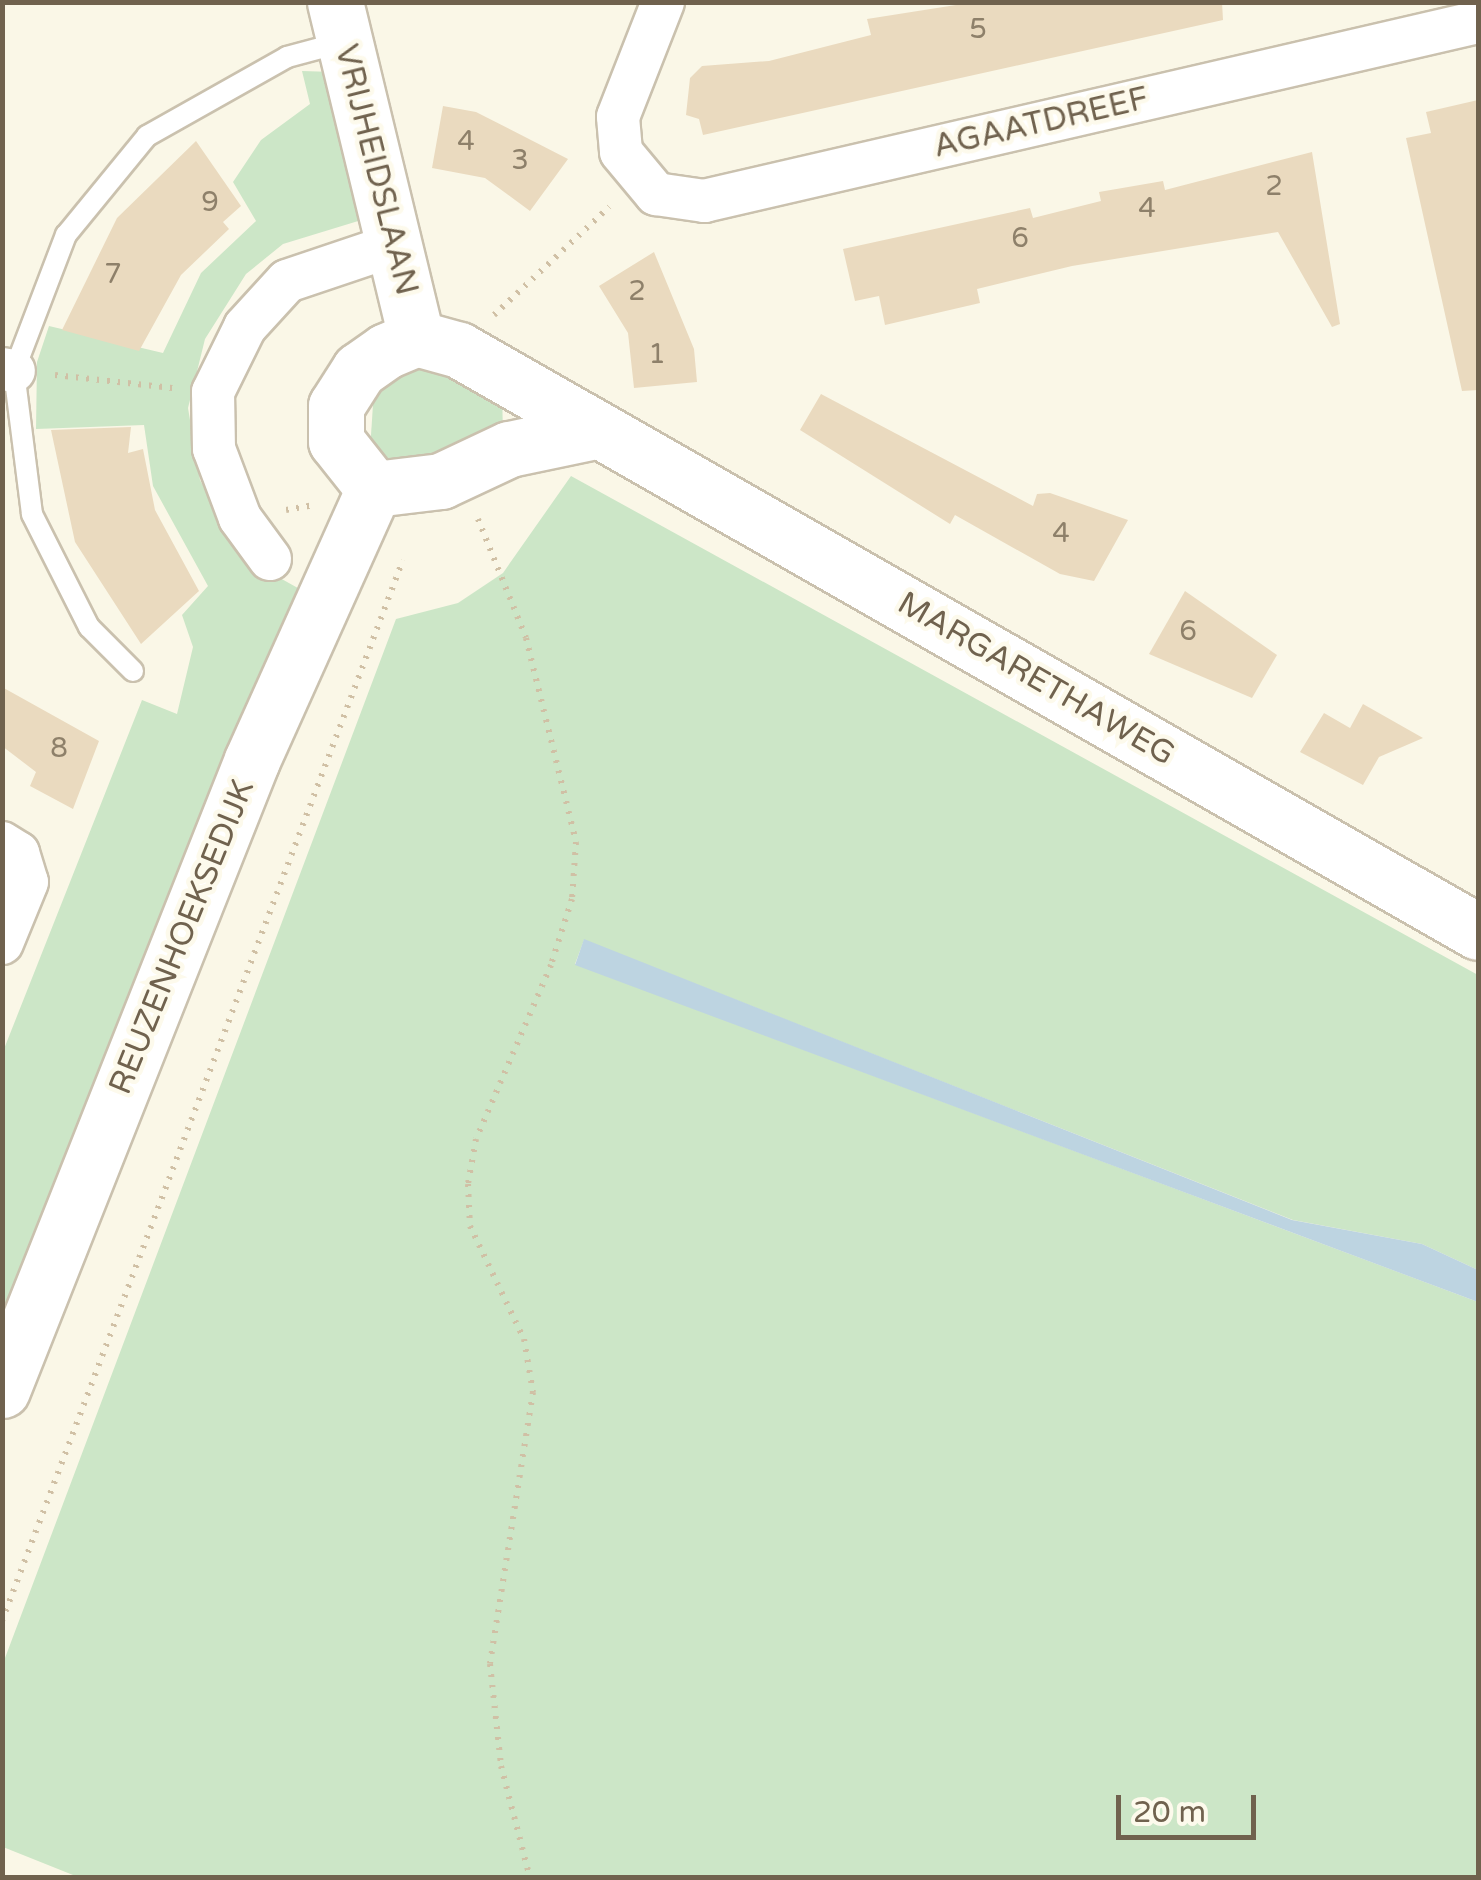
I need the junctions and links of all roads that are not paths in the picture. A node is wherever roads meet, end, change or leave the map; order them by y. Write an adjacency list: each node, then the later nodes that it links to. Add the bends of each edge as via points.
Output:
1 (663, 2): 3 (street, AGAATDREEF, via 618,117 621,152 656,194 704,200)
2 (340, 22): 4 (street, VRIJHEIDSLAAN); 6 (lane, via 146,136 66,235)
3 (1478, 22)
4 (397, 244): 5 (street, VRIJHEIDSLAAN); 9 (street, via 287,281 245,327 212,392 214,448 240,518)
5 (416, 338): 7 (street, MARGARETHAWEG, via 510,376); 8 (street, via 359,370 336,406 336,441)
6 (22, 372): 10 (lane, via 32,514 89,627)
7 (590, 432): 8 (street, via 509,450 441,481); 12 (street, MARGARETHAWEG)
8 (374, 489): 14 (street, REUZENHOEKSEDIJK, via 252,760)
9 (270, 559)
10 (133, 671)
11 (2, 843): 13 (street, via 18,853 26,882)
12 (1478, 932)
13 (2, 943)
14 (2, 1390)

